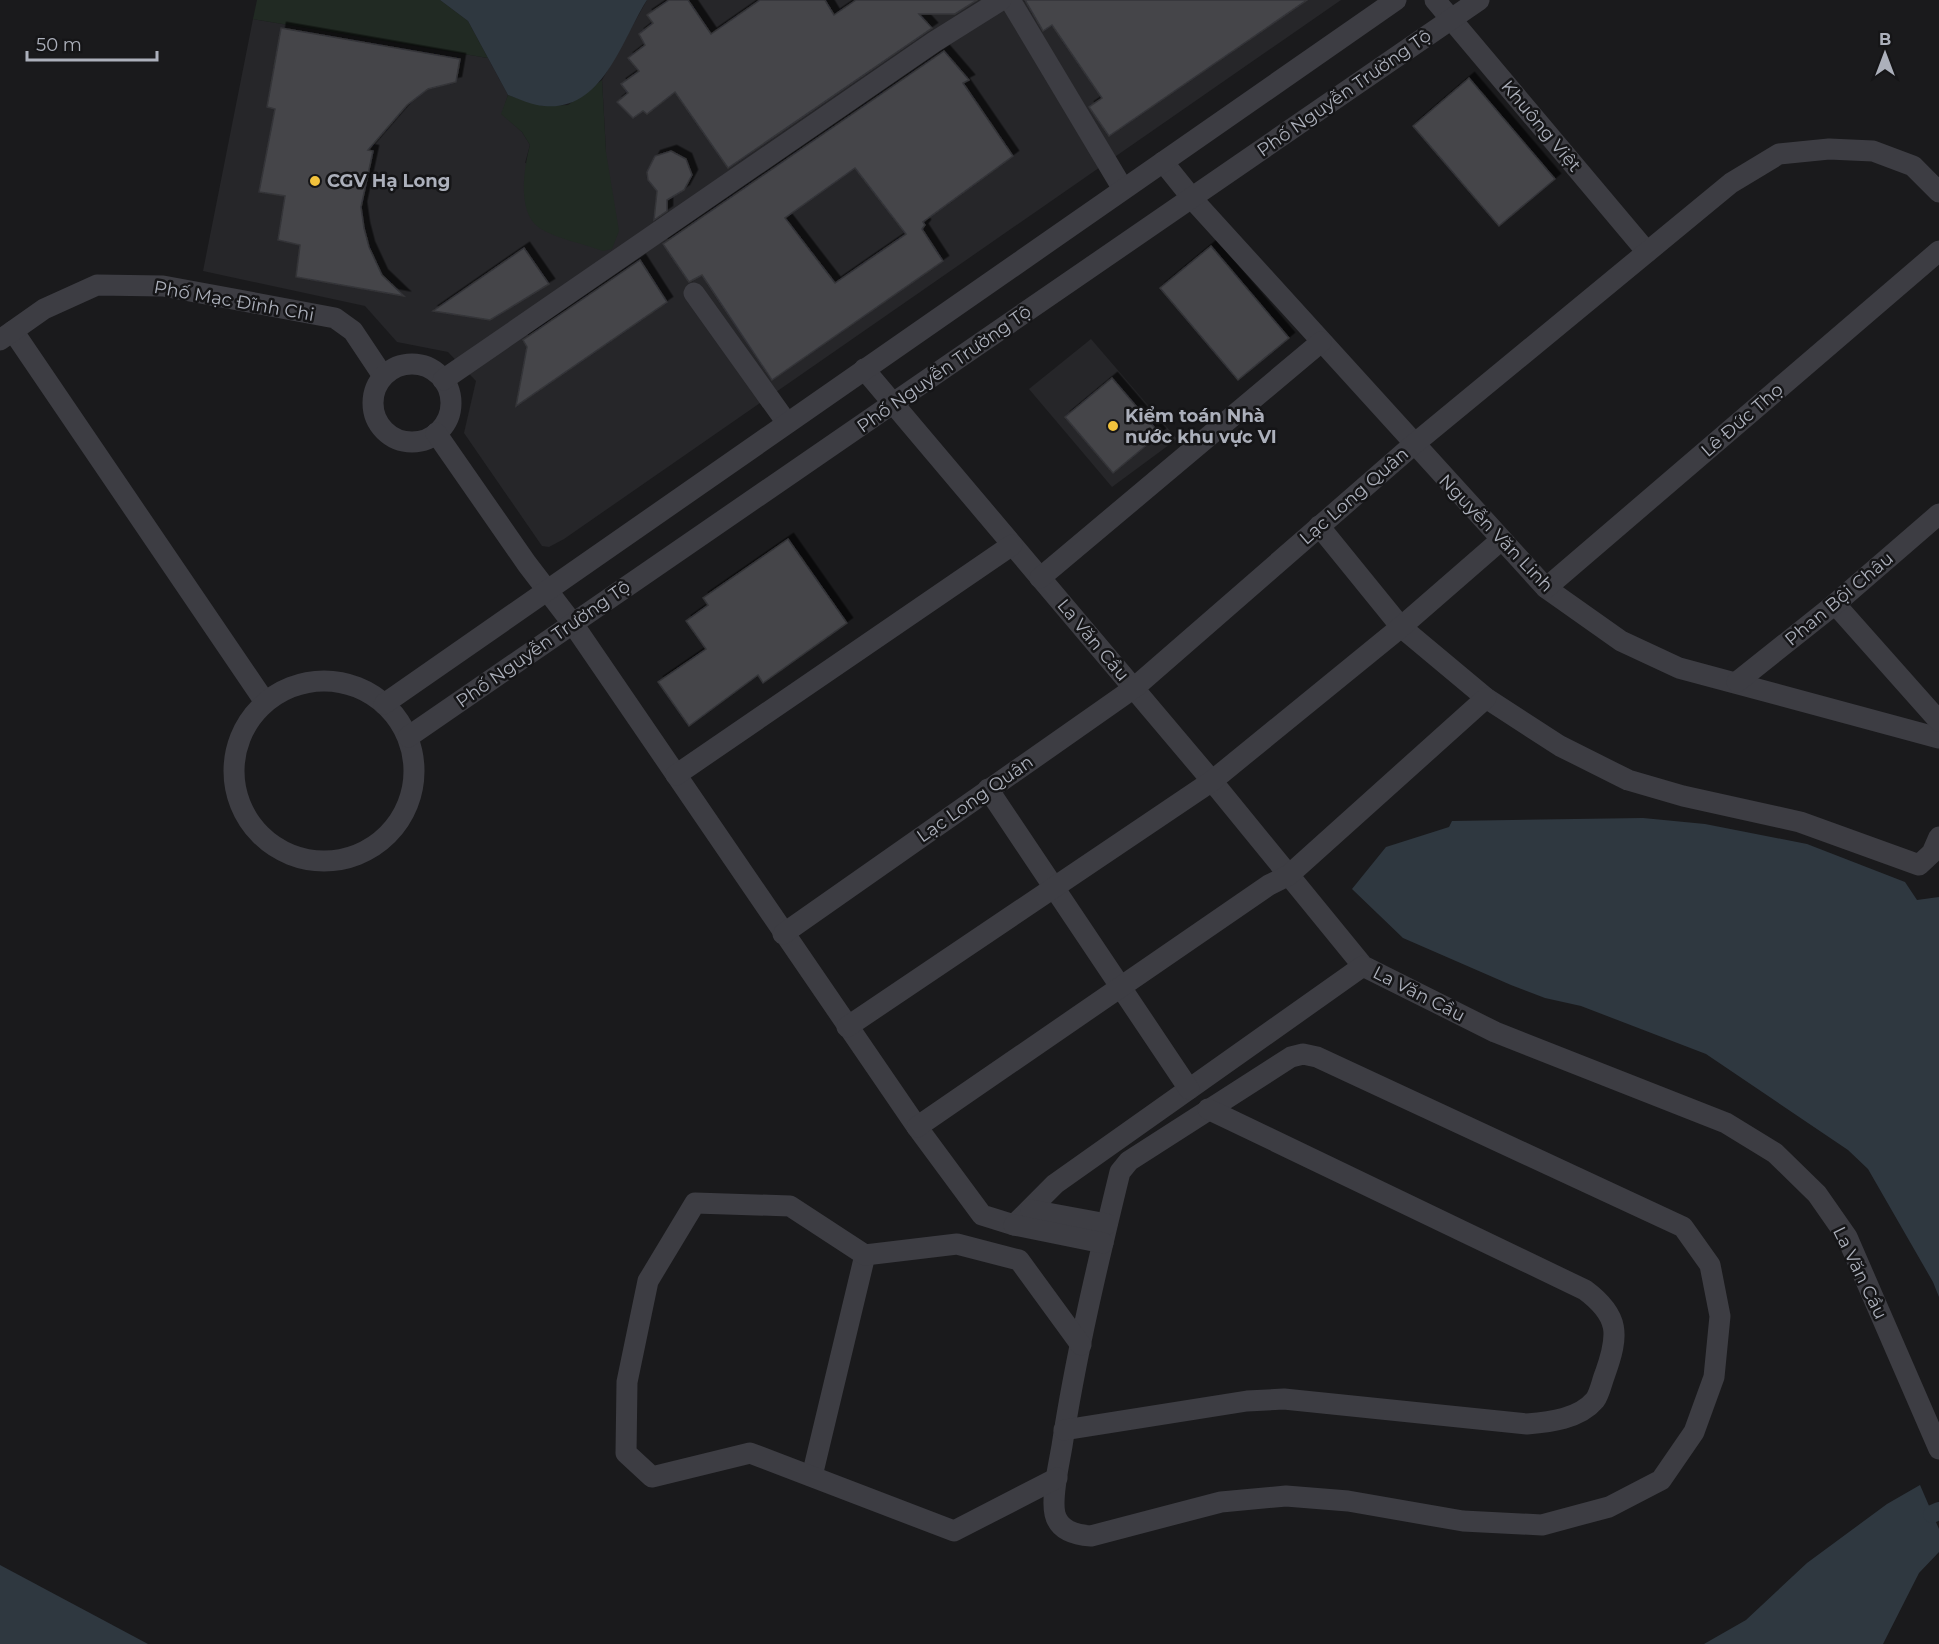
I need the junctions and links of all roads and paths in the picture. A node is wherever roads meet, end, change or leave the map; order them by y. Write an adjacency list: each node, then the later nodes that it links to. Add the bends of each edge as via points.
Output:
1 (1001, 0): 18 (street)
2 (1010, 0): 8 (street)
3 (1396, 0): 7 (street)
4 (1435, 0): 6 (street, Khuông Việt)
5 (1479, 0): 6 (street, Phố Nguyễn Trường Tộ)
6 (1451, 20): 10 (street, Phố Nguyễn Trường Tộ); 12 (street, Khuông Việt)
7 (1163, 162): 8 (street); 10 (street, Nguyễn Văn Linh)
8 (1123, 189): 16 (street)
9 (1939, 192): 12 (street, Lạc Long Quân, via 1912,166 1873,151 1779,153 1731,183)
10 (1192, 198): 15 (street, Nguyễn Văn Linh); 19 (street, Phố Nguyễn Trường Tộ)
11 (1939, 251): 28 (street, Lê Đức Thọ)
12 (1647, 252): 22 (street, Lạc Long Quân)
13 (694, 292): 20 (street)
14 (6, 336): 17 (street, Phố Mạc Đĩnh Chi, via 44,309 97,285 163,286 335,318 352,331); 36 (street)
15 (1321, 342): 22 (street, Nguyễn Văn Linh); 27 (street)
16 (864, 369): 19 (street, La Văn Cầu); 20 (street)
17 (382, 376): 18 (street, via 393,368 410,364 424,366); 21 (street, via 373,395 373,408 376,420 387,434 415,441)
18 (442, 380): 21 (street, via 451,403 448,416)
19 (892, 404): 26 (street, La Văn Cầu); 31 (street, Phố Nguyễn Trường Tộ)
20 (787, 423): 29 (street)
21 (436, 433): 29 (street)
22 (1413, 445): 24 (street, Lạc Long Quân); 25 (street, Nguyễn Văn Linh)
23 (1939, 514): 30 (street, Phan Bội Châu)
24 (1319, 526): 32 (street); 34 (street, Lạc Long Quân)
25 (1501, 540): 28 (street, Nguyễn Văn Linh); 32 (street)
26 (1012, 545): 27 (street, La Văn Cầu); 41 (street)
27 (1040, 578): 34 (street, La Văn Cầu)
28 (1546, 588): 33 (street, Nguyễn Văn Linh, via 1621,641 1679,668)
29 (546, 590): 31 (street); 37 (street)
30 (1835, 604): 33 (street, Phan Bội Châu); 38 (street)
31 (573, 624): 39 (street, Phố Nguyễn Trường Tộ); 41 (street)
32 (1401, 627): 35 (street); 42 (street)
33 (1737, 682): 40 (street, Nguyễn Văn Linh)
34 (1134, 688): 42 (street, La Văn Cầu); 43 (street, Lạc Long Quân)
35 (1486, 698): 44 (street, via 1560,746 1628,780 1800,822 1919,866 1932,853); 45 (street)
36 (265, 702): 37 (street, via 287,688 312,681 362,689); 39 (street, via 241,735 234,754 233,784 243,813 261,838 287,855 317,862 347,859 375,846 397,825 411,797 415,767)
37 (384, 704): 39 (street)
38 (1939, 721)
39 (408, 737)
40 (1939, 738)
41 (676, 775): 47 (street)
42 (1212, 781): 45 (street, La Văn Cầu); 46 (street)
43 (988, 789): 46 (street); 47 (street, Lạc Long Quân)
44 (1939, 837)
45 (1289, 875): 48 (street, La Văn Cầu); 49 (street)
46 (1054, 888): 49 (street); 50 (street)
47 (783, 934): 50 (street)
48 (1364, 966): 51 (street); 60 (street, La Văn Cầu, via 1495,1032 1726,1123 1775,1152 1817,1194 1847,1237)
49 (1120, 987): 51 (street); 53 (street)
50 (847, 1027): 53 (street)
51 (1189, 1089): 54 (street, via 1055,1184)
52 (1208, 1109): 56 (street, via 1129,1161 1120,1172); 59 (street, via 1585,1290 1611,1315 1615,1331 1615,1347 1596,1399 1555,1422 1527,1424 1284,1399 1247,1401); 62 (street, via 1291,1057 1317,1057 1683,1227 1710,1265 1720,1316 1714,1377 1694,1432 1661,1480 1609,1508 1542,1525 1463,1521 1348,1501 1286,1496 1221,1502 1091,1536 1076,1535 1064,1528 1055,1514)
53 (917, 1127): 55 (street, via 982,1215)
54 (1031, 1210): 55 (street); 56 (street)
55 (1014, 1225): 56 (street)
56 (1105, 1234): 58 (street)
57 (865, 1255): 58 (street, via 957,1244 1019,1260); 61 (street); 61 (street, via 790,1206 695,1203 648,1281 627,1382 626,1453 652,1477 750,1453)
58 (1081, 1345): 59 (street)
59 (1064, 1430): 62 (street)
60 (1939, 1449)
61 (812, 1476): 62 (street, via 954,1531)
62 (1057, 1478)

